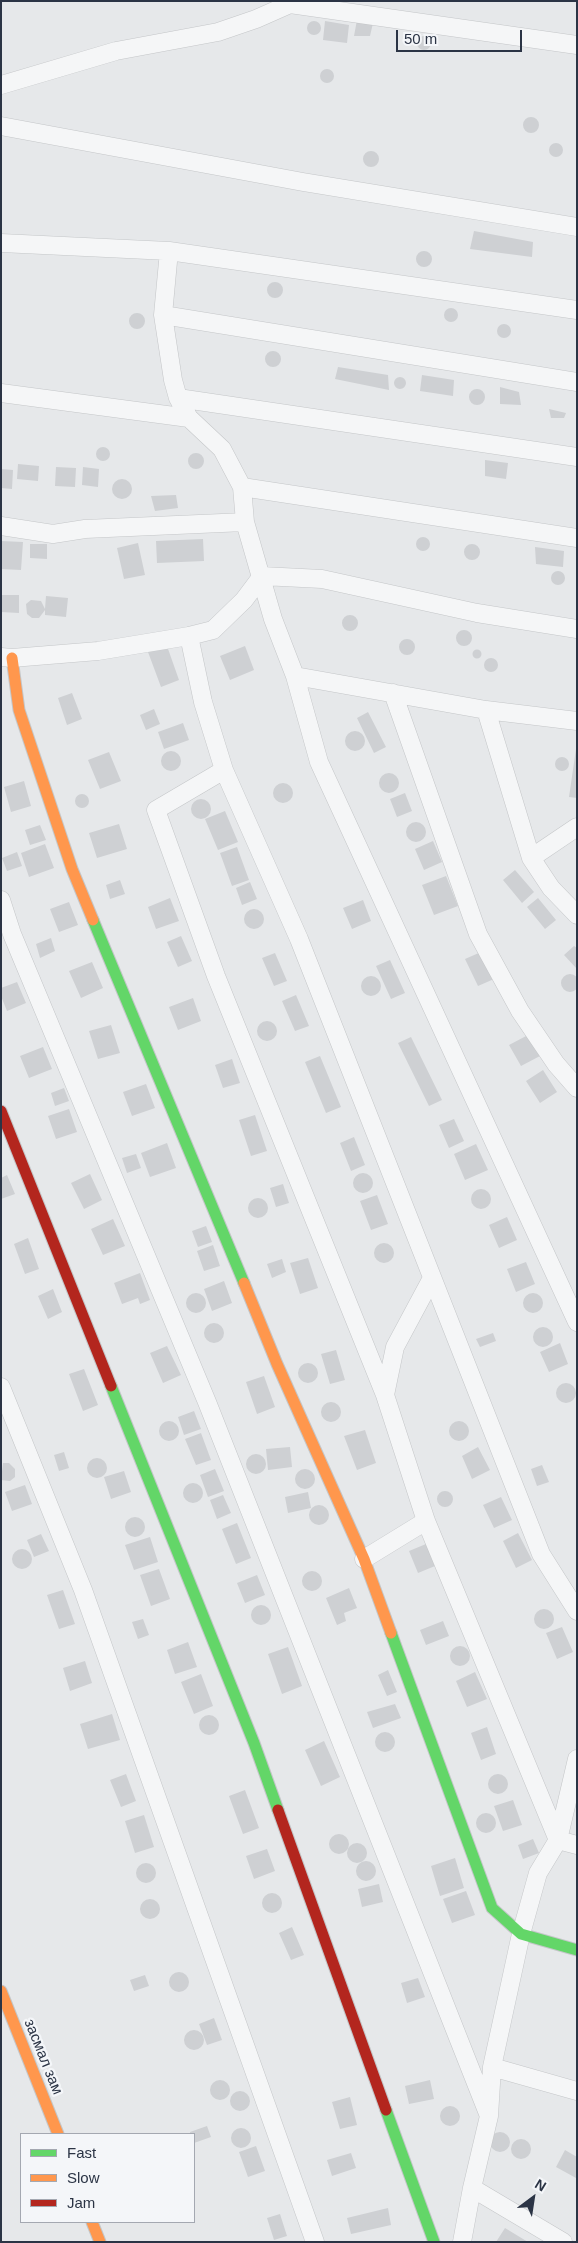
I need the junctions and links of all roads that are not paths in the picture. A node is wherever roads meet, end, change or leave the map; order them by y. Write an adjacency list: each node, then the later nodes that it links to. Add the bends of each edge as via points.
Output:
1 (577, 45): 2 (street, via 290,4 218,32 116,51)
2 (1, 85)
3 (1, 126): 4 (street)
4 (577, 228)
5 (2, 242): 6 (street)
6 (169, 251): 7 (street); 8 (street)
7 (577, 310)
8 (163, 315): 9 (street); 11 (street)
9 (577, 382)
10 (1, 393): 12 (street)
11 (178, 398): 12 (street); 13 (street)
12 (189, 418): 14 (street, via 222,449)
13 (577, 457)
14 (242, 487): 15 (street); 17 (street)
15 (245, 522): 16 (street, via 84,529 54,534); 18 (street)
16 (1, 526)
17 (577, 538)
18 (262, 576): 19 (street, via 322,579 476,613); 20 (street, via 244,600 212,630); 22 (street, via 273,619)
19 (577, 629)
20 (189, 636): 21 (street, via 98,651); 26 (street, via 203,702)
21 (7, 657): 38 (main road, via 19,710 72,869 274,1354)
22 (295, 676): 23 (street); 34 (street, via 319,762)
23 (393, 693): 24 (street); 31 (street, via 478,934 520,1011 556,1064)
24 (486, 710): 25 (street); 28 (street)
25 (577, 721)
26 (224, 770): 33 (street, via 299,939); 36 (street, via 156,810 216,976)
27 (577, 827): 28 (street)
28 (531, 858): 30 (street, via 551,888)
29 (1, 900): 48 (street, via 12,934 207,1402)
30 (577, 915)
31 (577, 1088)
32 (1, 1111): 54 (main road, via 254,1743)
33 (432, 1278): 36 (street, via 395,1347); 39 (street, via 541,1554)
34 (577, 1322)
35 (1, 1387): 53 (street, via 83,1590)
36 (385, 1395): 37 (street)
37 (426, 1521): 38 (street); 41 (street)
38 (364, 1558): 43 (main road, via 492,1908)
39 (577, 1611)
40 (577, 1759): 41 (street)
41 (558, 1840): 42 (street); 43 (street, via 538,1873)
42 (577, 1845)
43 (521, 1934): 44 (main road); 46 (street)
44 (577, 1950)
45 (1, 1991): 49 (main road, засмал зам)
46 (492, 2067): 47 (street); 48 (street)
47 (577, 2091)
48 (489, 2116): 50 (street)
49 (58, 2133)
50 (472, 2188): 55 (street); 56 (street)
51 (92, 2223): 52 (main road)
52 (100, 2242)
53 (315, 2242)
54 (434, 2242)
55 (462, 2242)
56 (563, 2242)

